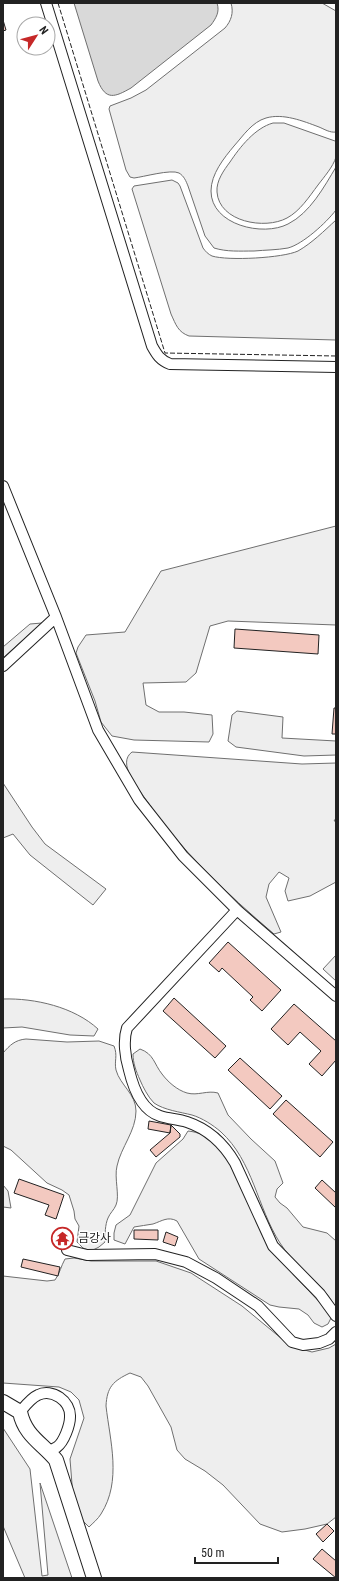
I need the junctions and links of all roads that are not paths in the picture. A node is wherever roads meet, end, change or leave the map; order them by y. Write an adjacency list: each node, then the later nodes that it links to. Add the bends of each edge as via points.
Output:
1 (46, 3): 2 (street, via 157,356 170,364)
2 (336, 367)
3 (3, 486): 4 (street)
4 (56, 617): 5 (street); 6 (street, via 98,730 139,800 183,856)
5 (3, 666)
6 (237, 910): 7 (street); 9 (street, via 127,1028 125,1036 128,1066 136,1092 150,1110 158,1116 200,1128 228,1152 273,1246 320,1294)
7 (336, 996)
8 (67, 1250): 10 (street, via 87,1255 155,1254 186,1262 258,1306 292,1342 303,1345 319,1343 329,1339)
9 (336, 1316)
10 (336, 1332)
11 (3, 1402): 12 (street)
12 (20, 1412): 13 (street, via 27,1431); 13 (street, via 38,1395 46,1393 62,1399 68,1407 71,1416 68,1428 58,1447)
13 (48, 1451): 14 (street, via 56,1460)
14 (94, 1578)

